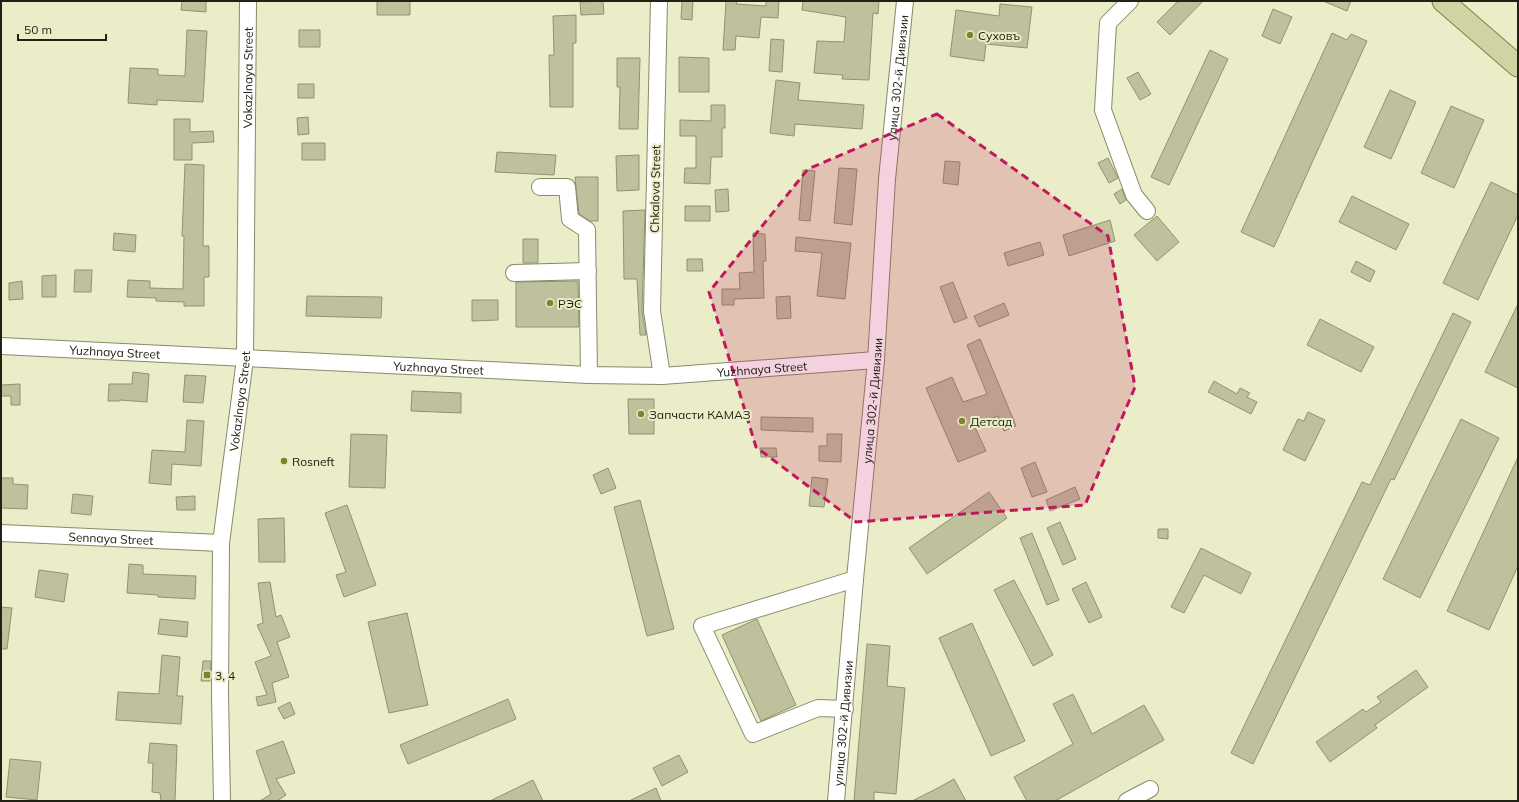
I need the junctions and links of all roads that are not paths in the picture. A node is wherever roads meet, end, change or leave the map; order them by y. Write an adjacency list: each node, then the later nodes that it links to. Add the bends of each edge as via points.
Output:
1 (248, 1): 12 (street, Vokazlnaya Street)
2 (659, 1): 15 (street, Chkalova Street, via 652,311)
3 (906, 1): 13 (street, улица 302-й Дивизии, via 887,179)
4 (1130, 1): 8 (street, via 1108,23 1103,110 1134,195)
5 (1443, 1): 6 (main road)
6 (1518, 66)
7 (540, 187): 9 (street, via 567,186 570,219 587,230)
8 (1148, 211)
9 (588, 271): 10 (street); 14 (street)
10 (514, 273)
11 (1, 346): 12 (street, Yuzhnaya Street)
12 (245, 359): 14 (street, Yuzhnaya Street); 17 (street, Vokazlnaya Street)
13 (876, 360): 15 (street, Yuzhnaya Street); 18 (street, улица 302-й Дивизии)
14 (589, 375): 15 (street, Yuzhnaya Street)
15 (662, 376)
16 (1, 533): 17 (street, Sennaya Street)
17 (221, 543): 21 (street, Vokazlnaya Street)
18 (855, 579): 19 (street, улица 302-й Дивизии); 19 (street, via 702,626 753,734 818,708)
19 (845, 709): 22 (street, улица 302-й Дивизии)
20 (1150, 789): 23 (street)
21 (220, 800)
22 (836, 801)
23 (1128, 801)

